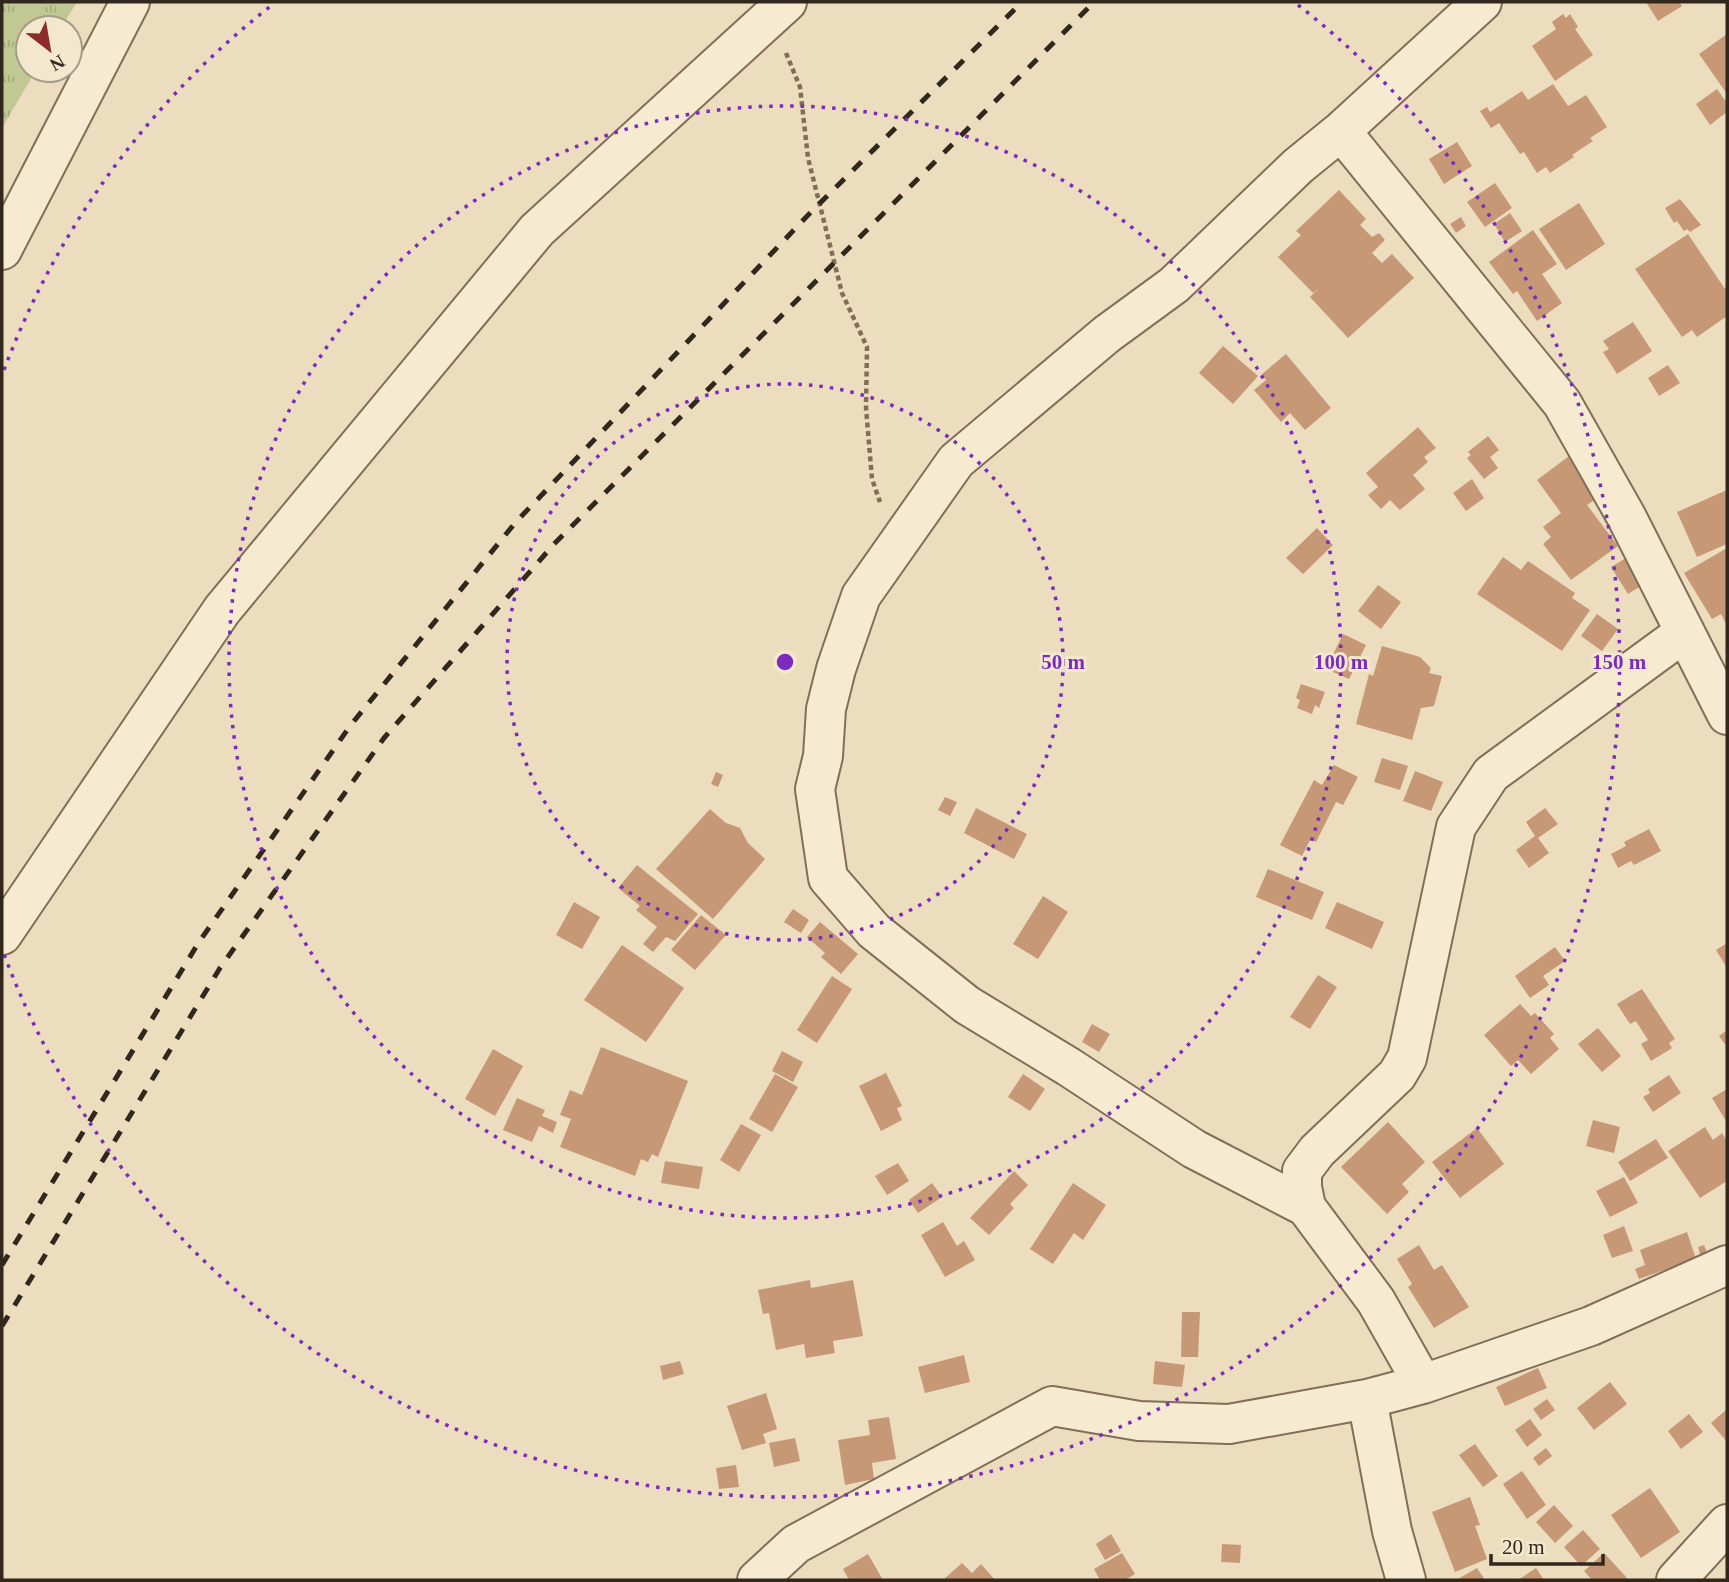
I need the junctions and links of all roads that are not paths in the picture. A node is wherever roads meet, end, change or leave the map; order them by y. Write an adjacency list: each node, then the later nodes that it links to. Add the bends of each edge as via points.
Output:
1 (130, 2): 5 (street)
2 (1482, 2): 4 (street)
3 (784, 4): 8 (street, via 537,230 222,610)
4 (1341, 131): 6 (street, via 1562,403); 9 (street, via 1174,285 1107,334 956,461 861,596 826,709 815,789 828,878 874,931 967,1005 1194,1149)
5 (2, 250)
6 (1685, 632): 7 (street); 9 (street, via 1491,774 1456,827 1407,1058 1397,1075 1302,1171)
7 (1727, 715)
8 (2, 935)
9 (1306, 1207): 11 (street, via 1376,1301)
10 (1727, 1265): 11 (street, via 1591,1326)
11 (1423, 1384): 12 (street)
12 (1367, 1399): 14 (street, via 1228,1424 1139,1421 1052,1406 796,1544); 15 (street)
13 (1727, 1524): 16 (street)
14 (757, 1580)
15 (1406, 1580)
16 (1676, 1580)

